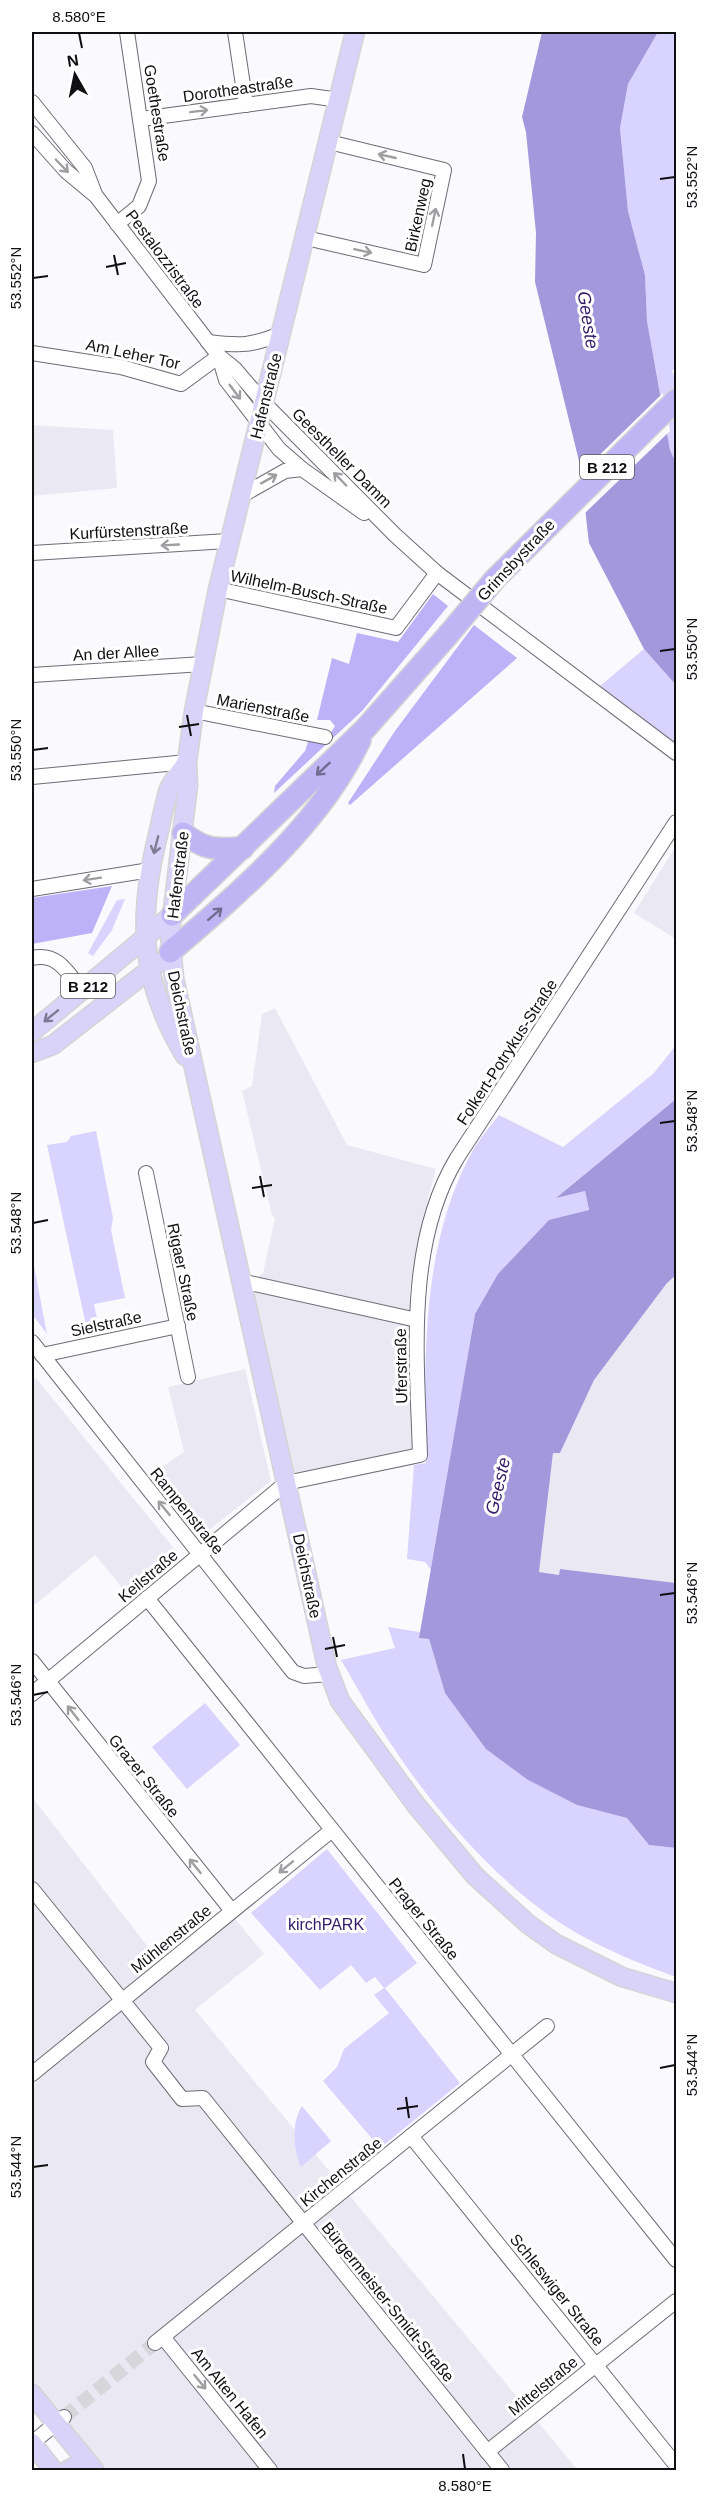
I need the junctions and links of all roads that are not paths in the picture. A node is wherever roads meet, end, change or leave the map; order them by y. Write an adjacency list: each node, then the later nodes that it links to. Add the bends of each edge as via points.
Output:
1 (127, 32): 7 (street, Goethestraße)
2 (235, 32): 6 (street)
3 (355, 32): 4 (main road, Hafenstraße)
4 (339, 100): 6 (street, Dorotheastraße, via 311,96); 10 (main road, Hafenstraße)
5 (32, 102): 11 (street, Pestalozzistraße)
6 (246, 105): 7 (street, Dorotheastraße, one-way to 6)
7 (141, 118): 13 (street, Goethestraße, via 149,181 139,206)
8 (32, 123): 9 (street)
9 (32, 133): 11 (street); 12 (street, Pestalozzistraße, one-way to 12, via 66,171)
10 (329, 142): 14 (main road, Hafenstraße); 14 (street, Birkenweg, one-way to 10, via 424,264 444,170)
11 (68, 147): 12 (street, Pestalozzistraße, via 85,168)
12 (96, 196): 13 (street, Pestalozzistraße)
13 (117, 224): 16 (street, Pestalozzistraße)
14 (306, 238): 15 (main road, Hafenstraße)
15 (283, 333): 16 (street, via 240,346); 20 (main road, Hafenstraße)
16 (208, 342): 18 (street, Pestalozzistraße)
17 (32, 353): 18 (street, Am Leher Tor, via 121,367 181,384)
18 (219, 356): 20 (street, Pestalozzistraße); 21 (street, Pestalozzistraße, one-way to 21, via 226,380)
19 (676, 400): 32 (highway, Grimsbystraße / B 212, bridge, via 495,579)
20 (265, 404): 21 (main road, Hafenstraße); 24 (street, Geestheller Damm, one-way to 20)
21 (259, 424): 22 (street, Geestheller Damm); 23 (main road, Hafenstraße)
22 (302, 469): 23 (street, one-way to 22, via 285,471); 24 (street, Geestheller Damm)
23 (239, 497): 25 (main road, Hafenstraße)
24 (395, 535): 27 (street, Geestheller Damm)
25 (228, 542): 26 (street, Kurfürstenstraße, one-way to 26); 28 (main road, Hafenstraße)
26 (32, 552)
27 (437, 573): 28 (street, Wilhelm-Busch-Straße, via 396,628); 34 (street, Geestheller Damm)
28 (218, 589): 29 (main road, Hafenstraße)
29 (203, 664): 30 (street, An der Allee); 31 (main road, Hafenstraße)
30 (32, 675)
31 (194, 711): 33 (street, Marienstraße); 35 (main road, Hafenstraße)
32 (365, 729): 39 (highway, Grimsbystraße, one-way to 39); 44 (highway, Grimsbystraße, one-way to 32, via 224,906 288,842 333,789)
33 (325, 737)
34 (676, 753)
35 (187, 762): 36 (street); 38 (main road, Hafenstraße); 40 (main road, Hafenstraße, one-way to 40, via 170,788)
36 (32, 777)
37 (676, 822): 53 (street, Folkert-Potrykus-Straße, via 449,1172 433,1209 417,1297)
38 (183, 833): 39 (highway, via 200,846); 42 (main road, Hafenstraße)
39 (243, 848): 42 (highway, Grimsbystraße)
40 (150, 870): 41 (street, one-way to 41); 43 (main road, Hafenstraße)
41 (32, 889)
42 (172, 915): 43 (main road, Grimsbystraße / B 212); 44 (main road, Hafenstraße)
43 (144, 938): 46 (main road, Deichstraße); 47 (main road, B 212)
44 (170, 952): 46 (main road, B 212); 50 (main road, Deichstraße)
45 (32, 958): 47 (street, via 50,957 58,961)
46 (149, 970): 49 (main road, B 212, via 53,1045); 50 (main road, Deichstraße, via 175,1040)
47 (82, 991): 48 (main road, B 212, one-way to 48)
48 (32, 1032)
49 (32, 1053)
50 (196, 1074): 52 (main road, Deichstraße)
51 (146, 1173): 54 (street, Rigaer Straße)
52 (241, 1281): 53 (street, Uferstraße); 58 (main road, Deichstraße)
53 (417, 1320): 58 (street, Uferstraße, via 420,1455)
54 (178, 1326): 56 (street, Sielstraße); 57 (street, Rigaer Straße)
55 (32, 1342): 56 (street, Rampenstraße)
56 (42, 1355): 59 (street, Rampenstraße, one-way to 56)
57 (188, 1377)
58 (286, 1483): 59 (street, Keilstraße); 62 (main road, Deichstraße)
59 (201, 1554): 60 (street, Keilstraße); 62 (street, Rampenstraße, via 293,1672 304,1676)
60 (147, 1598): 63 (street, Keilstraße); 65 (street, Prager Straße)
61 (32, 1661): 63 (street, Grazer Straße)
62 (329, 1674): 68 (main road, Deichstraße, via 340,1701 416,1805 475,1876 556,1944 613,1973)
63 (47, 1681): 64 (street, Keilstraße); 67 (street, Grazer Straße, one-way to 63)
64 (32, 1694)
65 (332, 1830): 67 (street, Mühlenstraße, one-way to 67); 71 (street, Prager Straße)
66 (32, 1889): 69 (street, Bürgermeister-Smidt-Straße)
67 (232, 1911): 69 (street, Mühlenstraße)
68 (676, 1993)
69 (122, 2001): 72 (street, Mühlenstraße); 74 (street, Bürgermeister-Smidt-Straße, via 161,2048 153,2062 182,2099 203,2098)
70 (547, 2026): 71 (street, Kirchenstraße)
71 (511, 2054): 73 (street, Kirchenstraße); 75 (street, Prager Straße)
72 (32, 2074)
73 (411, 2136): 74 (street, Kirchenstraße); 78 (street, Schleswiger Straße)
74 (304, 2223): 77 (street, Kirchenstraße); 82 (street, Bürgermeister-Smidt-Straße)
75 (676, 2260)
76 (676, 2301): 78 (street, Mittelstraße)
77 (159, 2340): 88 (street, Am Alten Hafen, one-way to 88)
78 (596, 2364): 82 (street, Mittelstraße); 83 (street, Schleswiger Straße)
79 (32, 2394): 80 (main road)
80 (61, 2420): 81 (street); 84 (main road)
81 (32, 2443): 86 (main road)
82 (487, 2452): 85 (street, Bürgermeister-Smidt-Straße)
83 (676, 2465)
84 (93, 2468): 87 (main road, via 77,2464)
85 (499, 2469)
86 (53, 2470)
87 (68, 2470)
88 (270, 2470)

